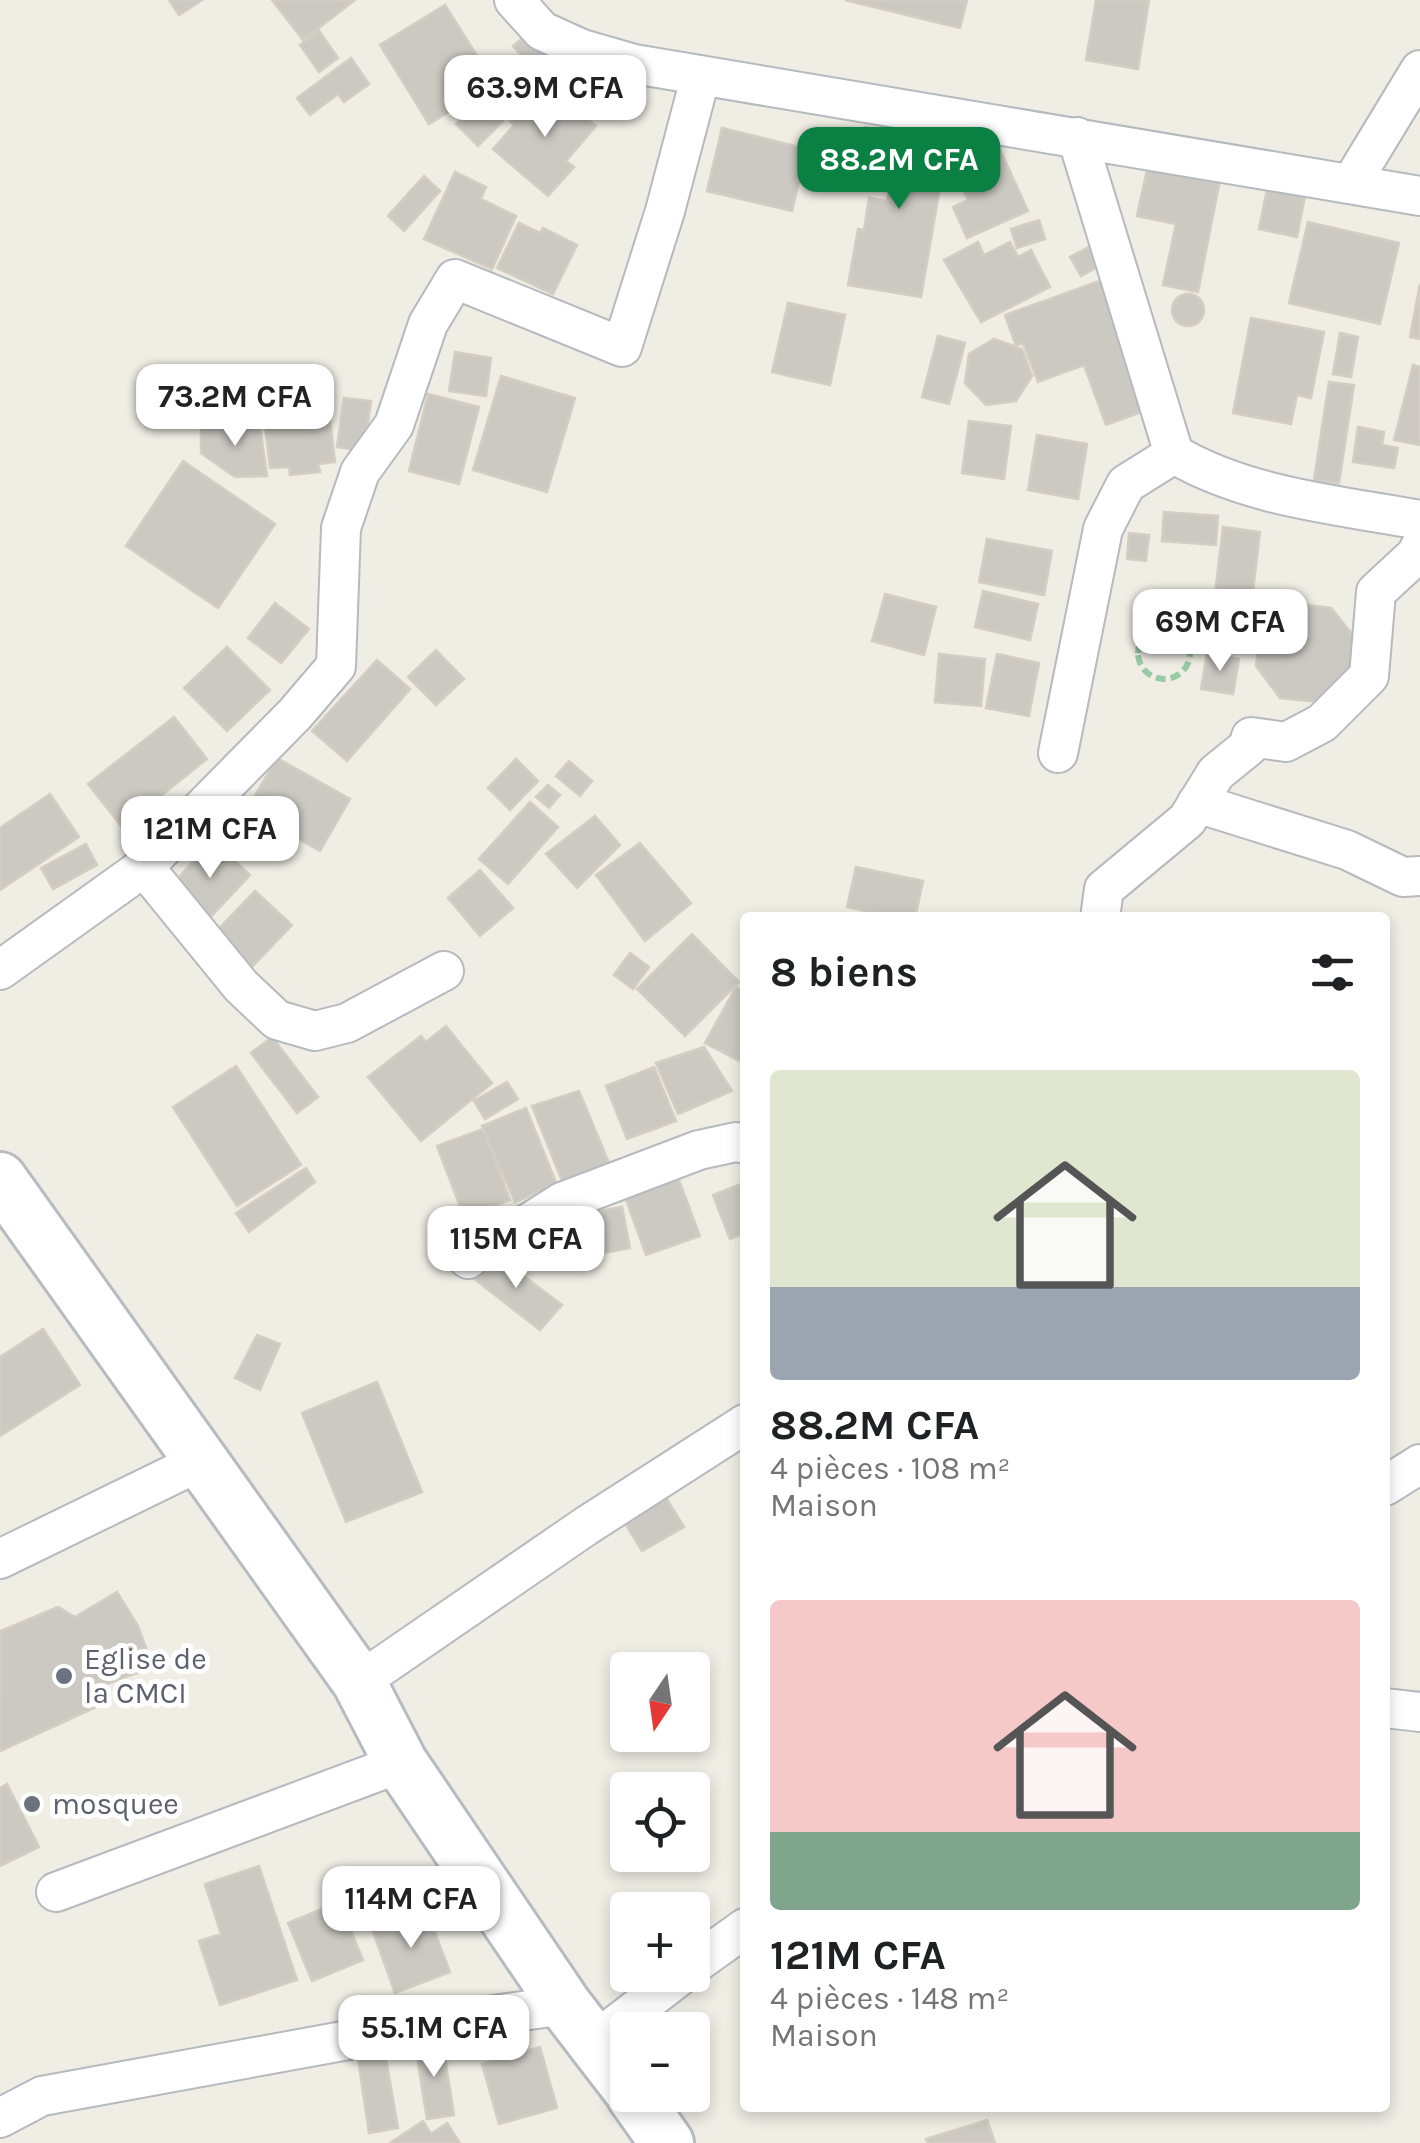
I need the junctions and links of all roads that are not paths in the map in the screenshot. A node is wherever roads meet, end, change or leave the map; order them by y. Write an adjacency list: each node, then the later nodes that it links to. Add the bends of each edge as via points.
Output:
1 (514, 0): 3 (street, via 542,31 582,48)
2 (1420, 70): 5 (street)
3 (701, 75): 4 (street); 12 (street, via 622,347 455,279 428,324 394,425 360,472 342,528 336,666)
4 (1077, 137): 5 (street); 7 (street)
5 (1352, 182): 6 (street)
6 (1420, 196)
7 (1174, 454): 8 (street, via 1204,472 1297,498); 10 (street, via 1126,484 1104,529)
8 (1420, 520)
9 (1420, 547): 11 (street, via 1376,592 1369,676 1310,730 1286,742 1250,737)
10 (1058, 753)
11 (1197, 803): 13 (street, via 1347,850 1402,877); 14 (street, via 1187,820 1104,889)
12 (144, 868): 15 (street); 16 (street, via 277,1020 315,1031 347,1024)
13 (1420, 876)
14 (1101, 912)
15 (0, 970)
16 (444, 972)
17 (740, 1143): 19 (street, via 699,1150 562,1202 513,1232 486,1239)
18 (0, 1179): 21 (street)
19 (468, 1259)
20 (740, 1427): 25 (street)
21 (201, 1461): 24 (street); 25 (street)
22 (1420, 1464): 23 (street)
23 (1390, 1483)
24 (0, 1559)
25 (359, 1682): 28 (street)
26 (1390, 1709): 27 (street)
27 (1420, 1712)
28 (401, 1763): 29 (street); 33 (street)
29 (56, 1892)
30 (740, 1932): 31 (street)
31 (710, 1953)
32 (645, 1992): 33 (street)
33 (580, 2023): 34 (street); 36 (street, via 458,2020 42,2096)
34 (610, 2063)
35 (645, 2112): 37 (street)
36 (0, 2118)
37 (667, 2143)

